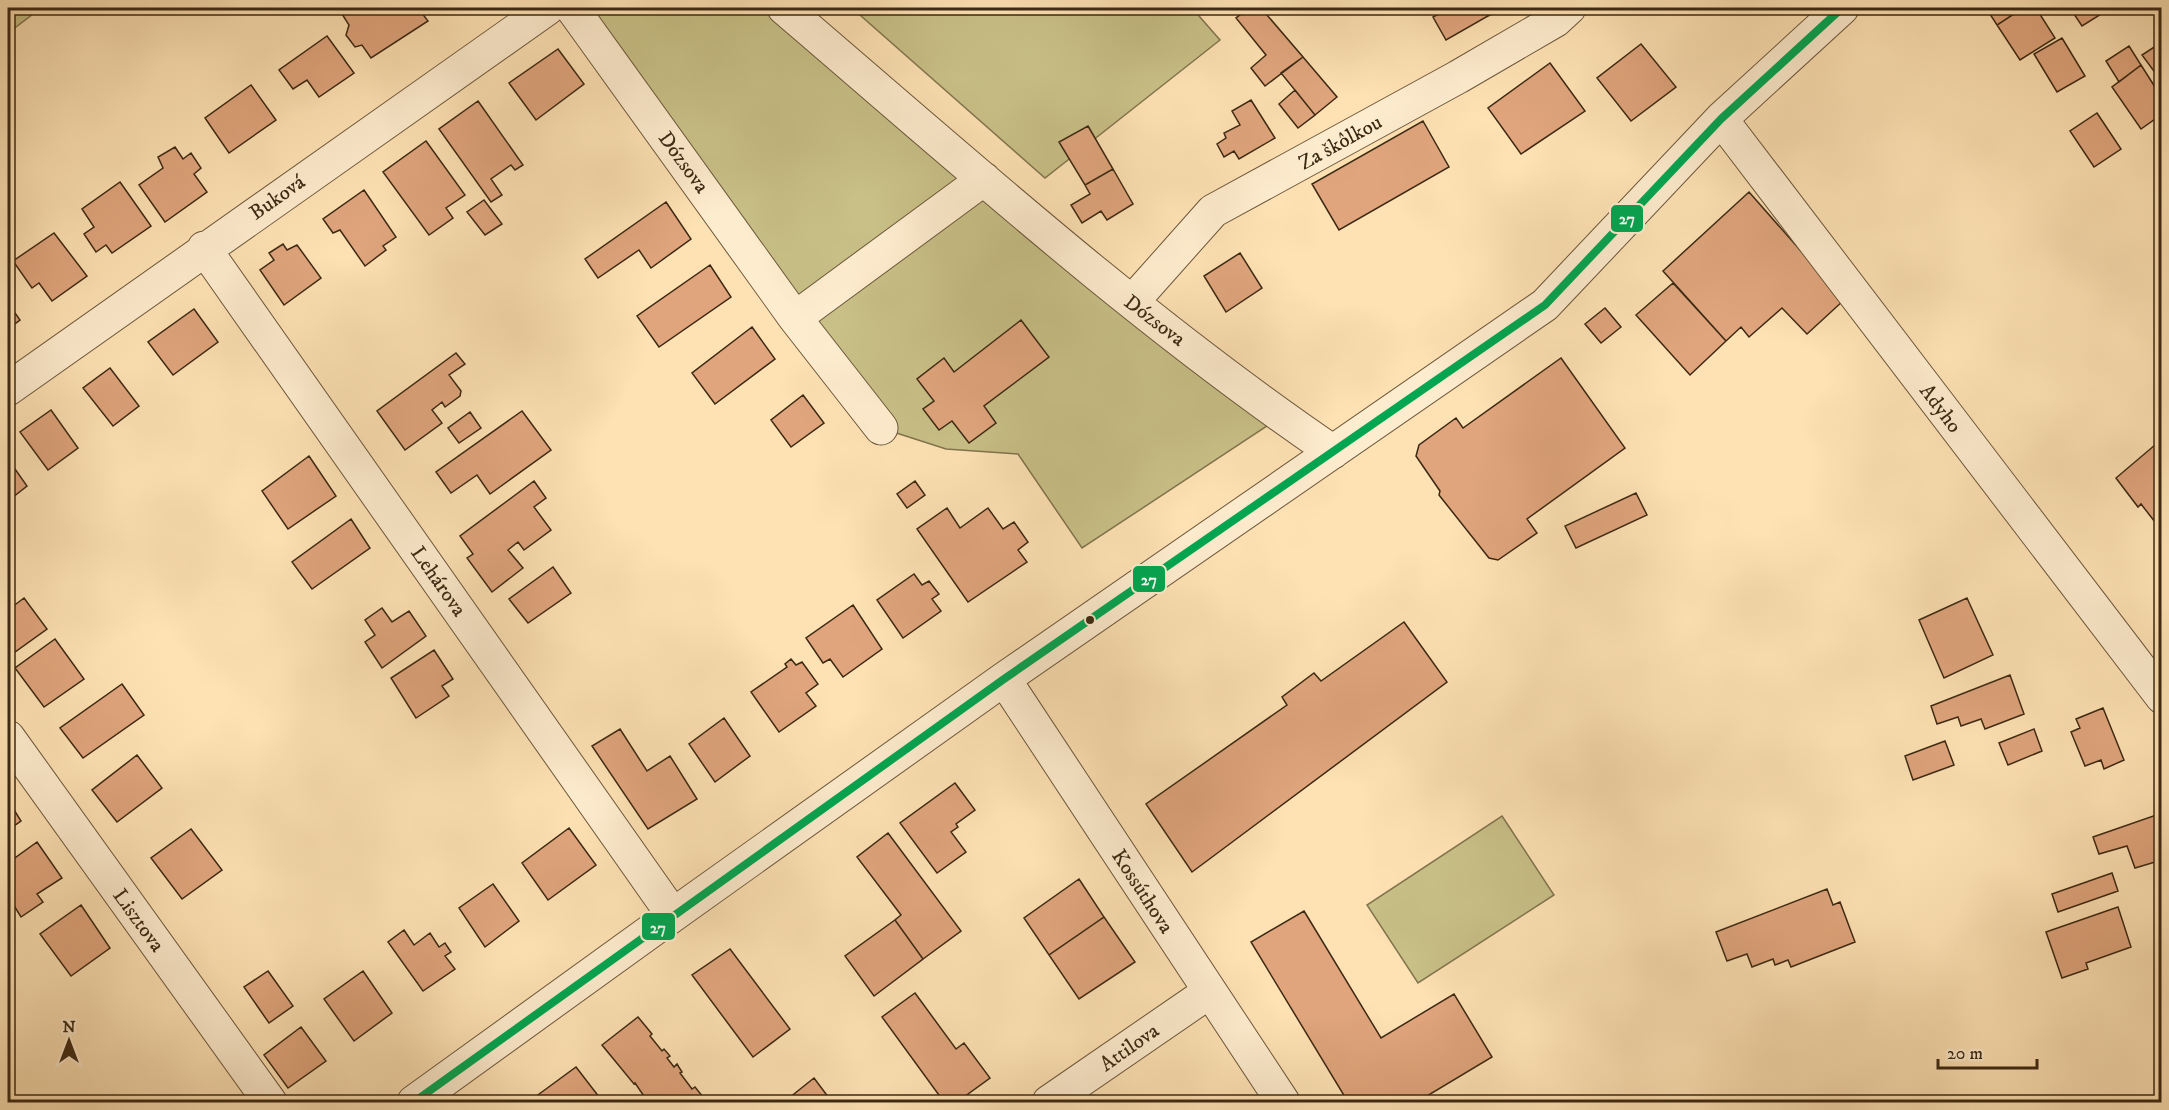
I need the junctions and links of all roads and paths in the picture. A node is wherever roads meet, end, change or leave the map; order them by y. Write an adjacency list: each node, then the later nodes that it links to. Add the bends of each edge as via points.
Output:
1 (548, 8): 8 (street, Buková)
2 (573, 8): 10 (street, Dózsova)
3 (784, 8): 7 (street, Dózsova)
4 (1569, 8): 9 (street, Za škôlkou, via 1556,20 1458,77 1213,211)
5 (1842, 8): 6 (street)
6 (1721, 119): 13 (street, via 1545,305); 15 (street, Adyho)
7 (984, 179): 9 (street, Dózsova); 10 (street)
8 (204, 248): 11 (street, Buková); 17 (street, Lehárova)
9 (1132, 302): 13 (street, Dózsova)
10 (795, 318): 12 (street, Dózsova)
11 (8, 389)
12 (881, 428)
13 (1333, 452): 14 (street)
14 (1004, 679): 17 (street); 18 (street, Kossúthova)
15 (2162, 697)
16 (8, 737): 19 (street, Lisztova)
17 (673, 915): 20 (street)
18 (1209, 992): 21 (street, Attilova); 22 (street, Kossúthova)
19 (270, 1102)
20 (417, 1102)
21 (1049, 1102)
22 (1283, 1102)

